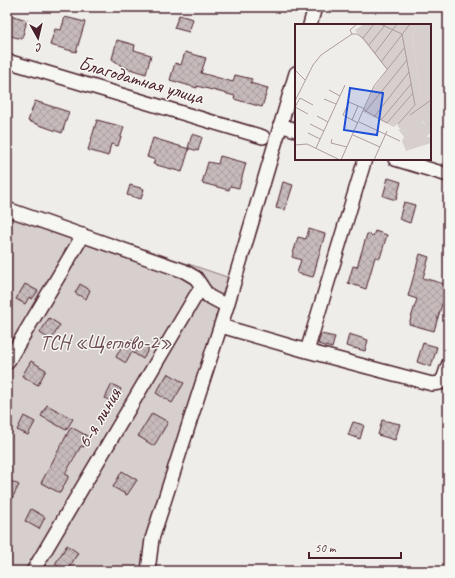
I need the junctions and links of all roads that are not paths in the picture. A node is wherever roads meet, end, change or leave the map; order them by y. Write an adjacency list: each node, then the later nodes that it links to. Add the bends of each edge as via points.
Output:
1 (315, 7): 2 (street)
2 (310, 24)
3 (7, 61): 7 (street, Благодатная улица)
4 (295, 76): 5 (street)
5 (280, 125): 6 (street); 14 (street)
6 (295, 130)
7 (263, 136)
8 (365, 160): 16 (street)
9 (398, 160): 10 (street)
10 (448, 175)
11 (7, 209): 12 (street)
12 (83, 235): 13 (street, via 184,271 196,278); 17 (street)
13 (202, 287): 14 (street, via 208,296); 19 (street, 6-я линия)
14 (227, 306): 15 (street)
15 (221, 326): 16 (street); 20 (street, via 152,539)
16 (307, 351): 18 (street, via 432,384 440,383)
17 (7, 363)
18 (448, 365)
19 (33, 571)
20 (148, 571)

